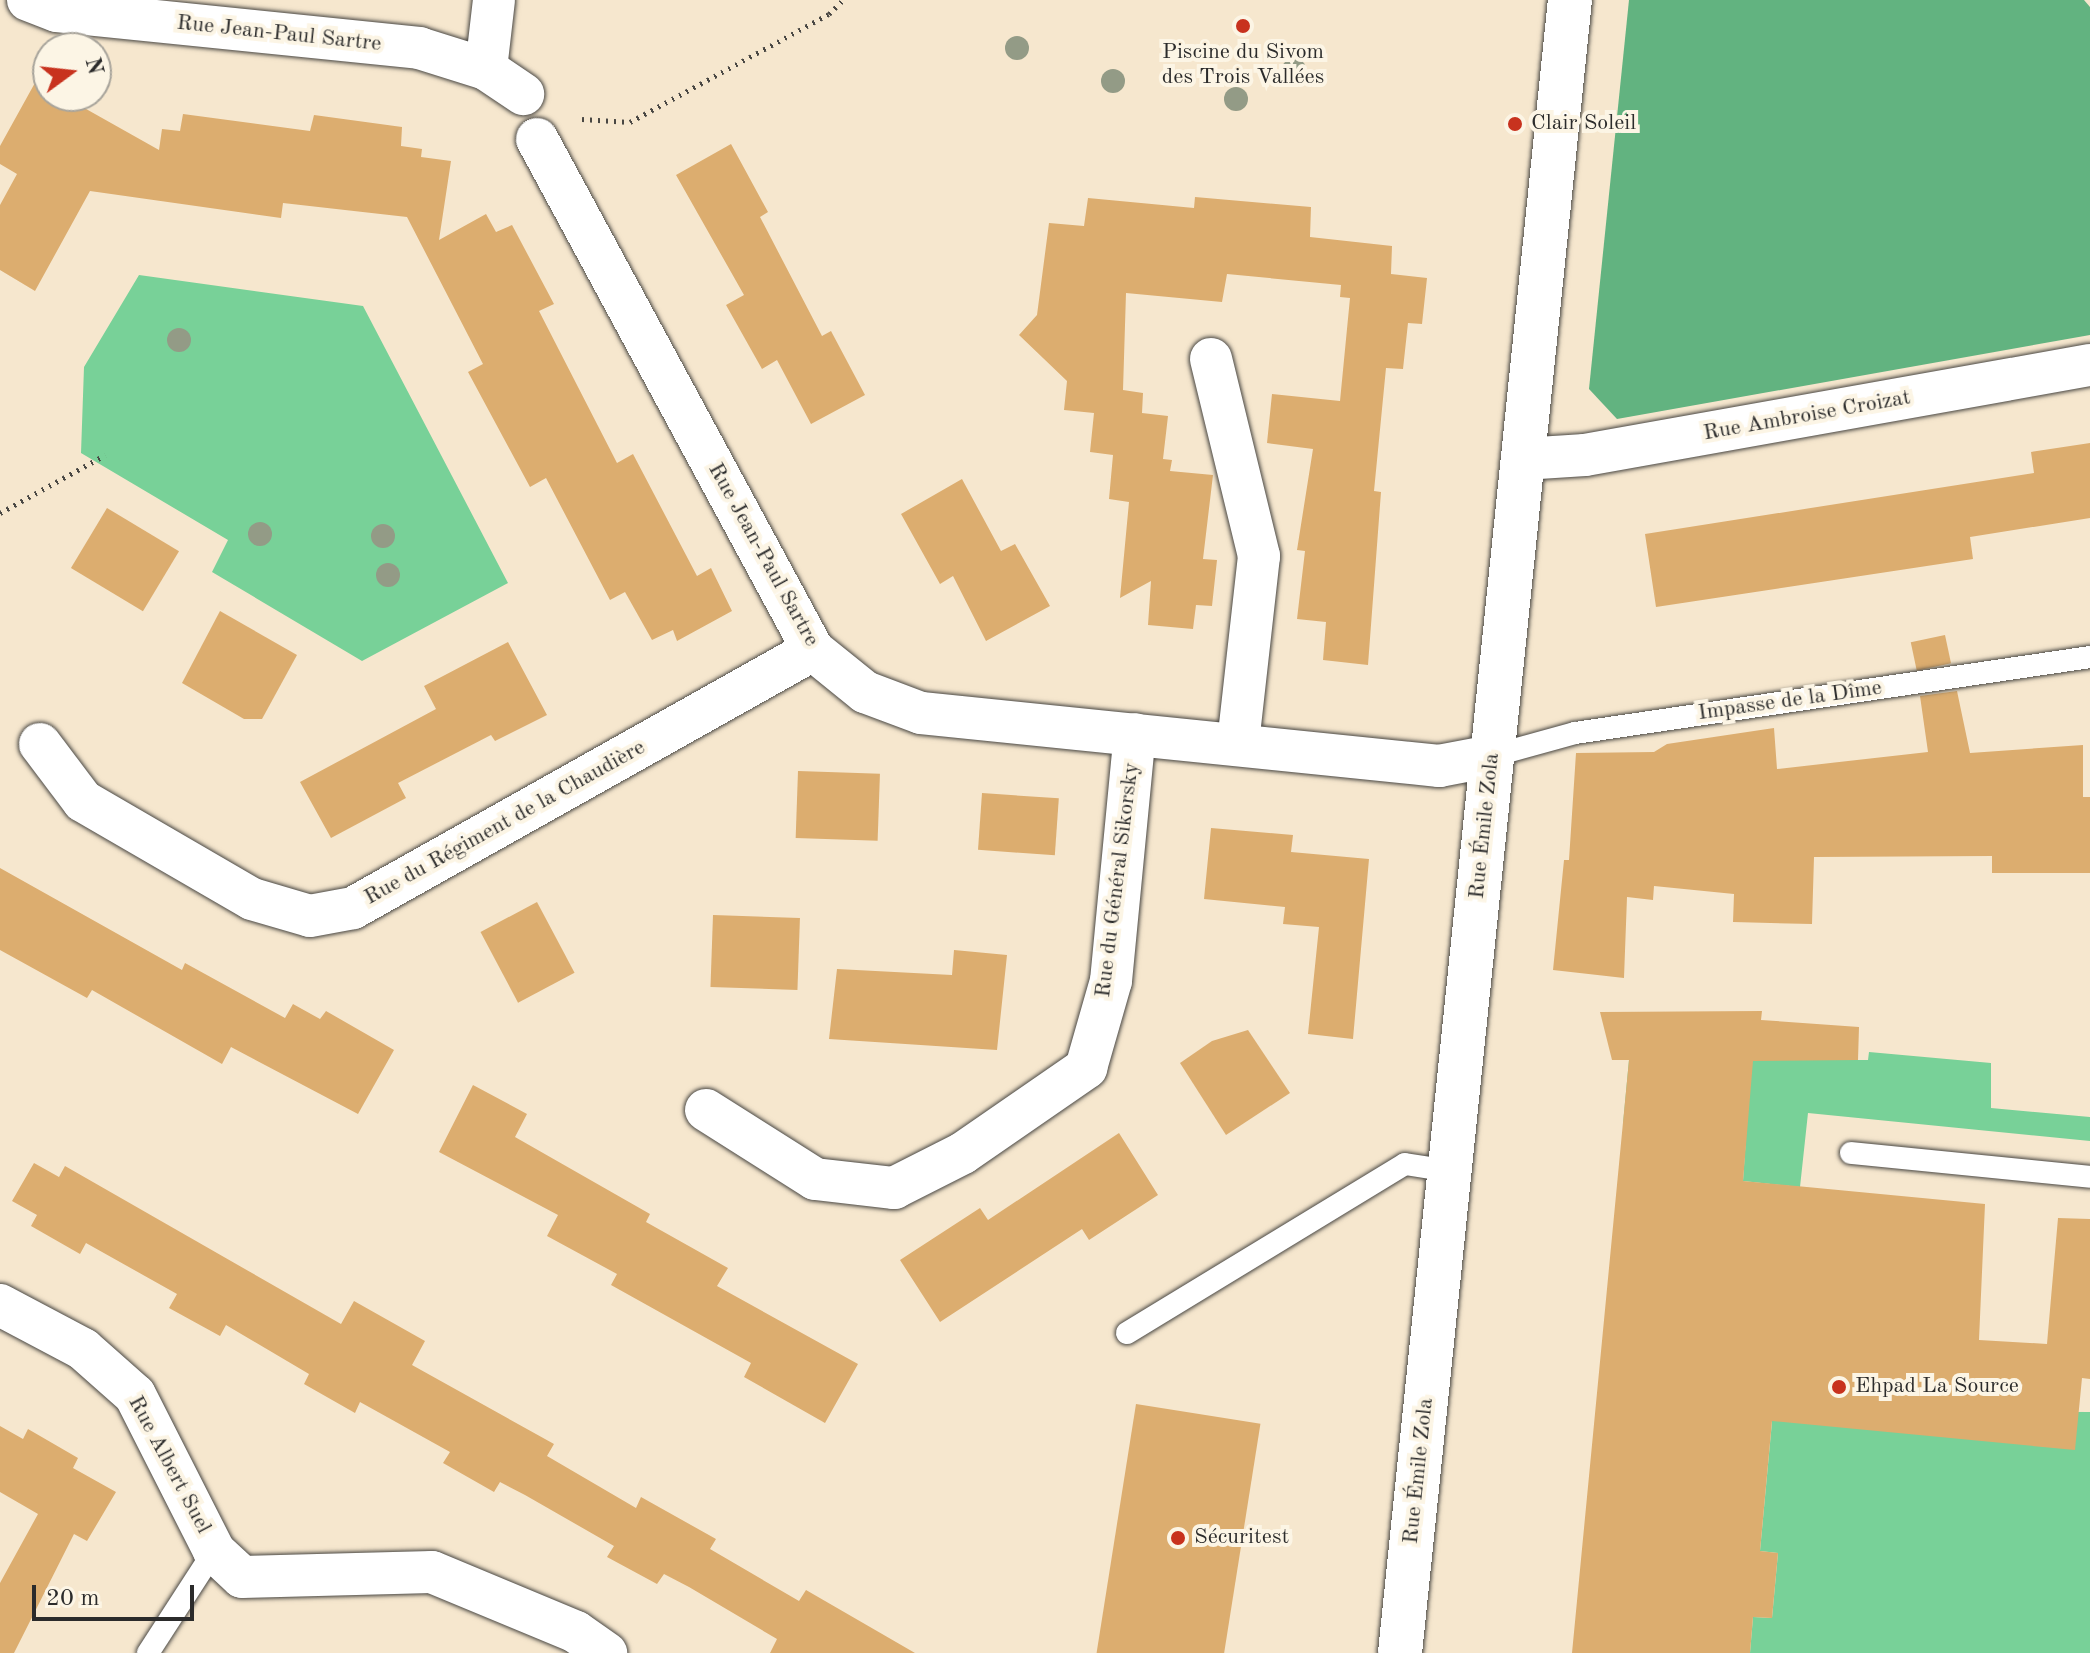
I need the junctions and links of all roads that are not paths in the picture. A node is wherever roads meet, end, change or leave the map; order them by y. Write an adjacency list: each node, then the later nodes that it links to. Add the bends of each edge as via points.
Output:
1 (28, 0): 4 (street, Rue Jean-Paul Sartre, via 57,11 419,48)
2 (494, 0): 4 (street)
3 (1570, 0): 9 (main road, Rue Émile Zola)
4 (486, 69): 5 (street, Rue Jean-Paul Sartre)
5 (523, 94)
6 (555, 128): 10 (street, Rue Jean-Paul Sartre)
7 (1211, 359): 13 (street, via 1259,556)
8 (2090, 365): 9 (street, Rue Ambroise Croizat, via 1585,455)
9 (1523, 459): 15 (main road, Rue Émile Zola)
10 (813, 650): 12 (street, Rue Jean-Paul Sartre, via 865,692 921,713); 14 (street, Rue du Régiment de la Chaudière, via 353,908 310,916 252,899 83,801)
11 (2090, 657): 15 (lane, Impasse de la Dîme, via 1575,733)
12 (1135, 734): 13 (street, Rue Jean-Paul Sartre); 16 (street, Rue du Général Sikorsky, via 1111,981 1086,1068 963,1153 894,1188 815,1179)
13 (1238, 743): 15 (street, Rue Jean-Paul Sartre, via 1439,766)
14 (40, 744)
15 (1492, 756): 18 (main road, Rue Émile Zola)
16 (706, 1110)
17 (1851, 1153): 19 (lane)
18 (1450, 1171): 21 (lane, via 1405,1164); 25 (main road, Rue Émile Zola)
19 (2090, 1177)
20 (0, 1305): 22 (street, Rue Albert Suel, via 83,1349 135,1395)
21 (1127, 1333)
22 (214, 1551): 23 (lane, Rue Albert Suel); 24 (street, Rue Albert Suel, via 242,1577 432,1572 576,1632)
23 (148, 1653)
24 (606, 1653)
25 (1400, 1653)

